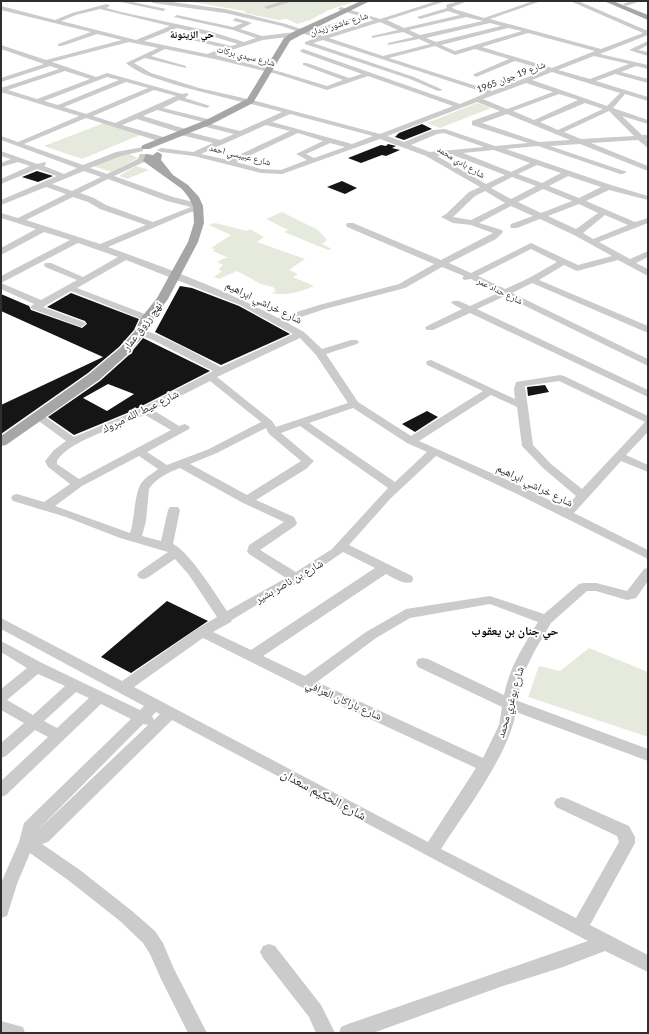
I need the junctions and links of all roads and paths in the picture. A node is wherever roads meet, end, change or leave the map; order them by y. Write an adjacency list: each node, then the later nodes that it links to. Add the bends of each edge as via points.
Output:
1 (119, 1): 17 (street); 21 (street)
2 (153, 1): 45 (street, via 238,14 284,24)
3 (290, 1): 15 (street)
4 (361, 1): 18 (main road)
5 (367, 1): 18 (main road)
6 (445, 1): 13 (street); 26 (street, شارع عاشور زيدان)
7 (465, 1): 13 (street)
8 (538, 1): 32 (street)
9 (573, 1): 46 (street)
10 (607, 1): 28 (main road)
11 (618, 1): 14 (main road)
12 (638, 1): 14 (street)
13 (456, 4): 19 (street, via 448,6 452,8)
14 (626, 4): 23 (main road)
15 (267, 7)
16 (1, 8): 33 (street, شارع سيدي بركات)
17 (101, 8): 29 (street); 33 (street, via 74,14)
18 (344, 10): 24 (street); 45 (main road); 45 (main road, via 310,25)
19 (449, 10): 22 (street); 27 (street)
20 (381, 12): 24 (street)
21 (187, 13): 25 (street); 37 (street, via 249,23)
22 (467, 14): 32 (street); 38 (street)
23 (648, 14)
24 (367, 16): 31 (street); 45 (street)
25 (177, 17): 34 (street); 40 (street)
26 (392, 17): 31 (street, شارع عاشور زيدان); 38 (street)
27 (420, 18)
28 (648, 18)
29 (149, 20): 34 (street); 36 (street)
30 (216, 20): 37 (street)
31 (382, 20): 41 (street, شارع عاشور زيدان); 42 (street)
32 (488, 20): 39 (street); 52 (street)
33 (55, 22): 44 (street, شارع سيدي بركات)
34 (162, 23): 35 (street)
35 (177, 25): 51 (street); 57 (street)
36 (136, 26)
37 (242, 26): 40 (street)
38 (420, 26): 42 (street)
39 (508, 26): 43 (street); 61 (street)
40 (234, 29): 53 (street)
41 (349, 30): 48 (street); 54 (street, شارع عاشور زيدان)
42 (402, 30): 48 (street); 52 (street)
43 (529, 31): 67 (street); 72 (street)
44 (97, 32): 56 (street, شارع سيدي بركات); 62 (street)
45 (302, 32): 53 (street); 54 (street); 92 (main road, via 287,40)
46 (648, 33): 49 (street, شارع 19 جوان 1965)
47 (176, 35): 50 (street)
48 (368, 35): 64 (street)
49 (640, 36): 55 (street); 72 (street, شارع 19 جوان 1965)
50 (185, 37): 58 (street); 66 (street)
51 (224, 37): 58 (street); 60 (street)
52 (419, 37): 61 (street); 64 (street)
53 (262, 38): 60 (street)
54 (322, 38): 69 (street); 84 (street, شارع عاشور زيدان, via 307,43)
55 (648, 38)
56 (130, 40): 57 (street, شارع سيدي بركات); 82 (street)
57 (137, 42): 66 (street, شارع سيدي بركات)
58 (208, 42): 68 (street)
59 (648, 43): 76 (street, via 632,50)
60 (245, 44): 68 (street)
61 (434, 44): 67 (street, via 455,52); 71 (street)
62 (60, 45)
63 (365, 45): 69 (street)
64 (392, 46): 71 (street); 74 (street)
65 (1, 47): 73 (street)
66 (163, 47): 78 (street); 79 (street, شارع سيدي بركات)
67 (475, 47): 81 (street)
68 (231, 48): 79 (street)
69 (354, 48): 74 (street)
70 (303, 51): 83 (street)
71 (402, 51): 80 (street)
72 (602, 51): 75 (street, شارع 19 جوان 1965)
73 (17, 52): 77 (street); 82 (street)
74 (371, 54): 80 (street)
75 (594, 54): 86 (street); 93 (street, شارع 19 جوان 1965)
76 (648, 54)
77 (6, 55)
78 (145, 56): 87 (street); 113 (street, شارع بادي محمد, via 129,63 149,74)
79 (208, 56): 92 (street, شارع سيدي بركات)
80 (382, 58): 84 (street); 97 (street)
81 (515, 60): 93 (street); 96 (street)
82 (48, 63): 90 (street); 100 (street)
83 (337, 63): 88 (street); 91 (street)
84 (365, 63): 88 (street); 106 (street, شارع عاشور زيدان)
85 (305, 64): 91 (street)
86 (635, 64): 89 (street); 94 (street)
87 (184, 67)
88 (349, 67): 95 (street)
89 (648, 67)
90 (65, 69): 99 (street); 105 (street)
91 (318, 69): 98 (street); 103 (street)
92 (268, 70): 98 (street, شارع سيدي بركات); 123 (main road)
93 (551, 71): 102 (street, شارع 19 جوان 1965); 107 (street)
94 (615, 72): 104 (street); 107 (street)
95 (368, 74): 103 (street, شارع سيدي بركات); 108 (street)
96 (476, 75)
97 (438, 76): 106 (street); 118 (street)
98 (294, 78): 103 (street, شارع سيدي بركات, via 327,88)
99 (95, 79): 101 (street, via 107,75); 110 (street)
100 (1, 80)
101 (126, 80): 111 (street); 117 (street)
102 (525, 80): 115 (street); 118 (street, شارع 19 جوان 1965)
103 (350, 81)
104 (648, 81)
105 (24, 82): 109 (street); 112 (street)
106 (419, 82): 108 (street); 114 (street, شارع عاشور زيدان)
107 (589, 82): 116 (street)
108 (399, 84): 126 (street)
109 (35, 85)
110 (70, 85): 117 (street); 122 (street)
111 (154, 88): 119 (street); 132 (street)
112 (1, 90): 122 (street)
113 (197, 90): 119 (street); 123 (street, شارع بادي محمد)
114 (440, 90)
115 (558, 92): 124 (street); 130 (street)
116 (624, 92): 121 (street); 129 (street)
117 (94, 93): 127 (street)
118 (492, 93): 120 (street, شارع 19 جوان 1965)
119 (181, 97): 125 (street); 128 (street)
120 (477, 99): 126 (street, شارع 19 جوان 1965); 130 (street)
121 (648, 99)
122 (38, 101): 127 (street)
123 (250, 101): 131 (street, شارع بادي محمد); 137 (main road)
124 (583, 101): 129 (street); 135 (street)
125 (207, 106)
126 (460, 106): 143 (street, شارع 19 جوان 1965)
127 (59, 107): 132 (street)
128 (158, 108): 133 (street); 137 (street)
129 (611, 110): 136 (street); 142 (street); 146 (street)
130 (505, 111): 135 (street); 151 (street, via 475,123)
131 (288, 112): 134 (street); 143 (street, شارع بادي محمد)
132 (87, 115): 138 (street); 150 (street)
133 (135, 116): 138 (street); 140 (street)
134 (264, 122): 139 (street); 141 (street)
135 (534, 122): 142 (street)
136 (648, 122)
137 (207, 123): 140 (main road); 141 (street)
138 (115, 125): 156 (street)
139 (297, 131): 147 (street); 165 (street)
140 (185, 132): 148 (street); 156 (main road)
141 (240, 133): 148 (street)
142 (557, 133): 149 (street)
143 (380, 136): 152 (street, شارع بادي محمد); 153 (street, شارع عبيبسي احمد)
144 (648, 137): 146 (street)
145 (1, 138): 150 (street)
146 (639, 138): 149 (street); 154 (street)
147 (330, 140): 153 (street); 164 (street, via 299,155)
148 (220, 142): 160 (street)
149 (577, 142): 151 (street); 159 (street); 168 (street)
150 (18, 144): 162 (street)
151 (540, 144): 155 (street); 159 (street)
152 (404, 145): 155 (street, via 443,131); 161 (street, شارع بادي محمد)
153 (351, 146): 164 (street, شارع عبيبسي احمد)
154 (648, 146)
155 (495, 148): 158 (street); 166 (street)
156 (152, 150): 160 (street, شارع عبيبسي احمد); 170 (street, via 119,154); 176 (street, via 141,160); 188 (main road, via 148,161 185,187 194,197)
157 (1, 152): 163 (street)
158 (453, 152): 161 (street); 174 (street)
159 (561, 152): 172 (street)
160 (194, 154): 165 (street, شارع عبيبسي احمد)
161 (429, 154): 182 (street, شارع بادي محمد)
162 (58, 158): 169 (street); 170 (street)
163 (19, 159): 167 (street); 169 (street)
164 (313, 160): 165 (street, شارع عبيبسي احمد, via 276,173)
165 (229, 163)
166 (535, 163): 173 (street); 174 (street)
167 (3, 165)
168 (637, 165): 171 (street); 172 (street)
169 (38, 166): 175 (street); 177 (street)
170 (85, 168): 175 (street); 176 (street)
171 (648, 169)
172 (623, 172): 179 (street)
173 (568, 173): 179 (street); 180 (street)
174 (513, 175): 180 (street); 182 (street)
175 (63, 176): 178 (street)
176 (108, 177): 183 (street); 188 (street)
177 (1, 182)
178 (45, 184): 183 (street); 187 (street)
179 (598, 184): 181 (street)
180 (542, 186): 185 (street); 186 (street)
181 (608, 187): 184 (street); 186 (street)
182 (485, 188): 185 (street, شارع بادي محمد); 194 (street, via 467,199 450,216 445,217)
183 (73, 194): 193 (street); 195 (street)
184 (646, 196)
185 (510, 202): 191 (street, شارع بادي محمد); 194 (street)
186 (578, 202): 189 (street); 191 (street)
187 (1, 204)
188 (198, 207): 195 (street); 213 (main road, نهج رزوق عمار, via 199,224 193,242)
189 (603, 213): 197 (street); 200 (street)
190 (1, 215): 193 (street, شارع خراشي ابراهيم)
191 (541, 217): 198 (street); 200 (street, شارع بادي محمد)
192 (648, 220): 197 (street)
193 (18, 221): 199 (street, شارع خراشي ابراهيم)
194 (472, 223): 210 (street, via 499,233)
195 (152, 224): 203 (street)
196 (350, 224): 210 (street, شارع حداد عمر)
197 (635, 225): 202 (street)
198 (514, 226)
199 (43, 229): 201 (street, شارع خراشي ابراهيم); 204 (street)
200 (577, 233): 202 (street, شارع بادي محمد)
201 (77, 240): 203 (street, شارع خراشي ابراهيم); 215 (street)
202 (592, 242): 207 (street, شارع بادي محمد)
203 (100, 247): 206 (street, شارع خراشي ابراهيم)
204 (1, 252)
205 (648, 254): 209 (street)
206 (124, 257): 213 (street, شارع خراشي ابراهيم); 216 (street)
207 (619, 257): 208 (street, via 580,268); 209 (street, شارع بادي محمد)
208 (563, 262): 214 (street, via 529,246); 217 (street)
209 (630, 262): 212 (street, شارع بادي محمد)
210 (442, 263): 214 (street, شارع حداد عمر); 225 (street, via 402,286)
211 (48, 265): 216 (street)
212 (648, 273)
213 (175, 275): 224 (main road, نهج رزوق عمار, via 162,299); 225 (street, شارع خراشي ابراهيم, via 243,303)
214 (467, 278): 220 (street, شارع حداد عمر)
215 (1, 280)
216 (84, 280): 219 (street)
217 (532, 280): 220 (street); 228 (street)
218 (1, 286): 221 (street)
219 (70, 288): 221 (street); 224 (street)
220 (504, 293): 223 (street); 234 (street, شارع حداد عمر)
221 (41, 303): 226 (street, via 35,306 36,309)
222 (456, 303): 223 (street)
223 (470, 309): 227 (street); 238 (street)
224 (147, 318): 229 (main road, نهج رزوق عمار)
225 (278, 321): 230 (street, شارع خراشي ابراهيم)
226 (81, 324)
227 (430, 328)
228 (648, 330)
229 (140, 332): 235 (street); 242 (main road, نهج رزوق عمار, via 124,351 94,377)
230 (301, 334): 232 (street, شارع خراشي ابراهيم); 235 (street, شارع عيط الله مبروك)
231 (354, 342): 232 (street)
232 (320, 353): 239 (street, شارع خراشي ابراهيم)
233 (432, 363): 237 (street)
234 (648, 363)
235 (221, 371): 236 (street, شارع عيط الله مبروك)
236 (211, 377): 241 (street, شارع عيط الله مبروك); 246 (street)
237 (491, 391): 240 (street); 249 (street)
238 (648, 394)
239 (354, 404): 244 (street); 249 (street, شارع خراشي ابراهيم)
240 (522, 406): 243 (street, via 520,384 560,378); 258 (street, via 528,446 547,466)
241 (145, 410): 248 (street, شارع عيط الله مبروك); 250 (street, via 182,429)
242 (37, 416): 247 (main road, نهج رزوق عمار); 248 (street)
243 (648, 420)
244 (302, 423): 246 (street); 257 (street)
245 (648, 425): 252 (street)
246 (270, 427): 253 (street); 260 (street, via 308,461)
247 (1, 442)
248 (74, 442): 256 (street, شارع عيط الله مبروك, via 61,449 51,461)
249 (411, 442): 251 (street, شارع خراشي ابراهيم)
250 (140, 452): 254 (street); 256 (street)
251 (434, 452): 257 (street, شارع بن ناصر بشير); 263 (street, شارع خراشي ابراهيم, via 475,469)
252 (619, 456): 255 (street); 258 (street)
253 (180, 463): 254 (street); 260 (street)
254 (166, 469): 264 (street, via 143,489 140,521)
255 (648, 469)
256 (78, 484): 261 (street)
257 (394, 487): 265 (street, شارع بن ناصر بشير)
258 (582, 495): 263 (street)
259 (17, 498): 261 (street)
260 (247, 500): 271 (street, via 291,522 253,548 256,553)
261 (47, 506): 264 (street)
262 (174, 510): 266 (street)
263 (566, 514): 267 (street, شارع خراشي ابراهيم)
264 (135, 538): 266 (street)
265 (341, 546): 268 (street); 271 (street, شارع بن ناصر بشير)
266 (171, 549): 270 (street); 273 (street, via 193,572)
267 (648, 555)
268 (385, 568): 272 (street); 279 (street)
269 (648, 572): 274 (street, شارع بوغري محمد, via 631,595 627,596 596,587 584,587)
270 (143, 575)
271 (296, 578): 273 (street, شارع بن ناصر بشير, via 263,595)
272 (407, 579)
273 (226, 619): 276 (street, شارع بن ناصر بشير)
274 (546, 620): 283 (street, via 490,600 406,614 371,635); 290 (street, شارع بوغري محمد, via 515,677)
275 (1, 623): 277 (street, شارع الحكيم سعدان)
276 (202, 632): 279 (street, شارع باراكان العرافي); 285 (street, شارع بن ناصر بشير)
277 (41, 644): 280 (street); 285 (street, شارع الحكيم سعدان)
278 (4, 651): 280 (street)
279 (251, 657): 283 (street, شارع باراكان العرافي)
280 (23, 658): 282 (street)
281 (423, 663): 290 (street)
282 (37, 667): 284 (street); 286 (street)
283 (306, 683): 298 (street, شارع باراكان العرافي)
284 (74, 686): 287 (street); 293 (street)
285 (124, 687): 289 (street, شارع الحكيم سعدان)
286 (1, 697)
287 (98, 698): 292 (street); 295 (street)
288 (1, 703): 293 (street)
289 (155, 704): 291 (street, شارع الحكيم سعدان); 292 (street)
290 (510, 704): 297 (street); 298 (street, شارع بوغري محمد, via 506,725)
291 (170, 713): 294 (street); 302 (street, شارع الحكيم سعدان)
292 (140, 717): 294 (street); 301 (street, via 30,828)
293 (33, 722): 295 (street); 296 (street)
294 (158, 724): 301 (street)
295 (58, 736): 299 (street)
296 (1, 752)
297 (648, 755)
298 (486, 766): 302 (street, شارع بوغري محمد)
299 (1, 791)
300 (562, 803): 305 (street, via 624,831 627,843)
301 (34, 839): 303 (street); 309 (street, via 140,928 157,949)
302 (431, 851): 305 (street, شارع الحكيم سعدان)
303 (5, 884): 304 (street)
304 (1, 911)
305 (580, 928): 306 (street, شارع الحكيم سعدان)
306 (607, 942): 308 (street, شارع الحكيم سعدان); 311 (street)
307 (269, 952): 310 (street, via 315,1011)
308 (648, 964)
309 (198, 1033)
310 (326, 1033)
311 (348, 1033)

